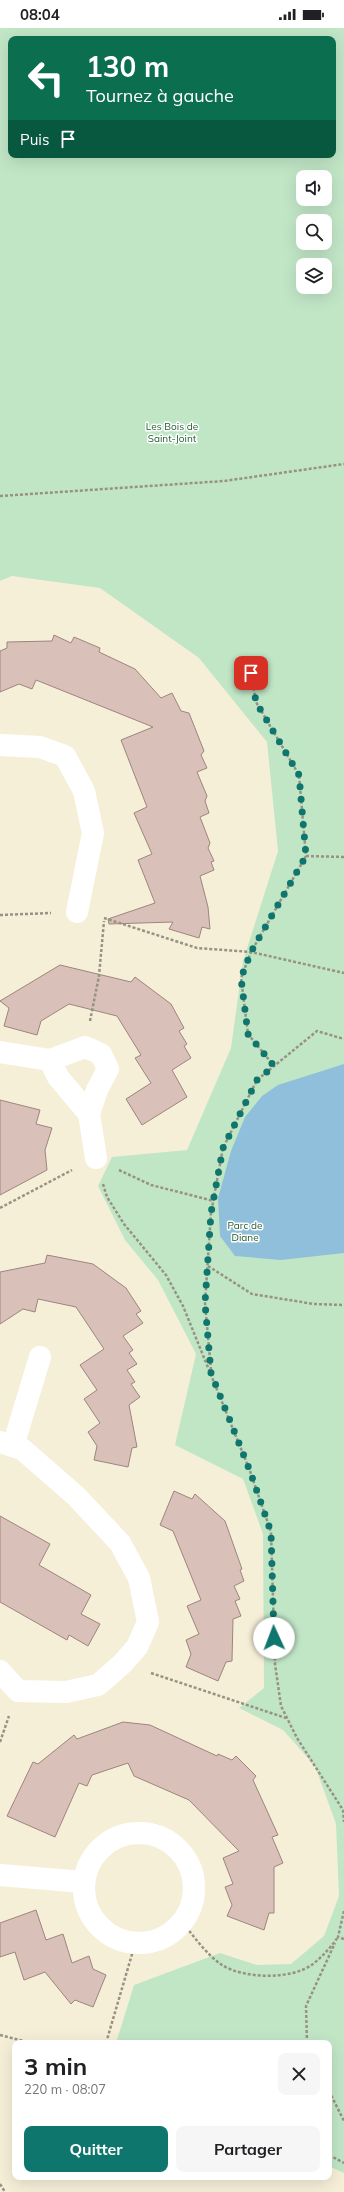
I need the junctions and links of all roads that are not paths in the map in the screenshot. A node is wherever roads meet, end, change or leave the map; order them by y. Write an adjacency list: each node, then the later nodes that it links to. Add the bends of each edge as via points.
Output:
1 (0, 746): 2 (street, via 40,747 65,756 84,791 93,833)
2 (77, 912)
3 (0, 1052): 4 (street)
4 (50, 1060): 5 (street, via 58,1077); 5 (street, via 85,1047 101,1054 108,1069)
5 (89, 1114): 6 (street)
6 (96, 1158)
7 (40, 1357): 8 (street)
8 (6, 1444): 9 (street, via 22,1449 76,1496 120,1543 139,1578 148,1622 137,1647 98,1685 66,1692 18,1691)
9 (0, 1670)
10 (0, 1875): 11 (street)
11 (84, 1882): 11 (street, via 84,1900 98,1926 118,1940 135,1944 153,1942 170,1935 183,1923 192,1907 195,1888 192,1869 183,1853 163,1838 133,1833 115,1838 99,1849 88,1864)

